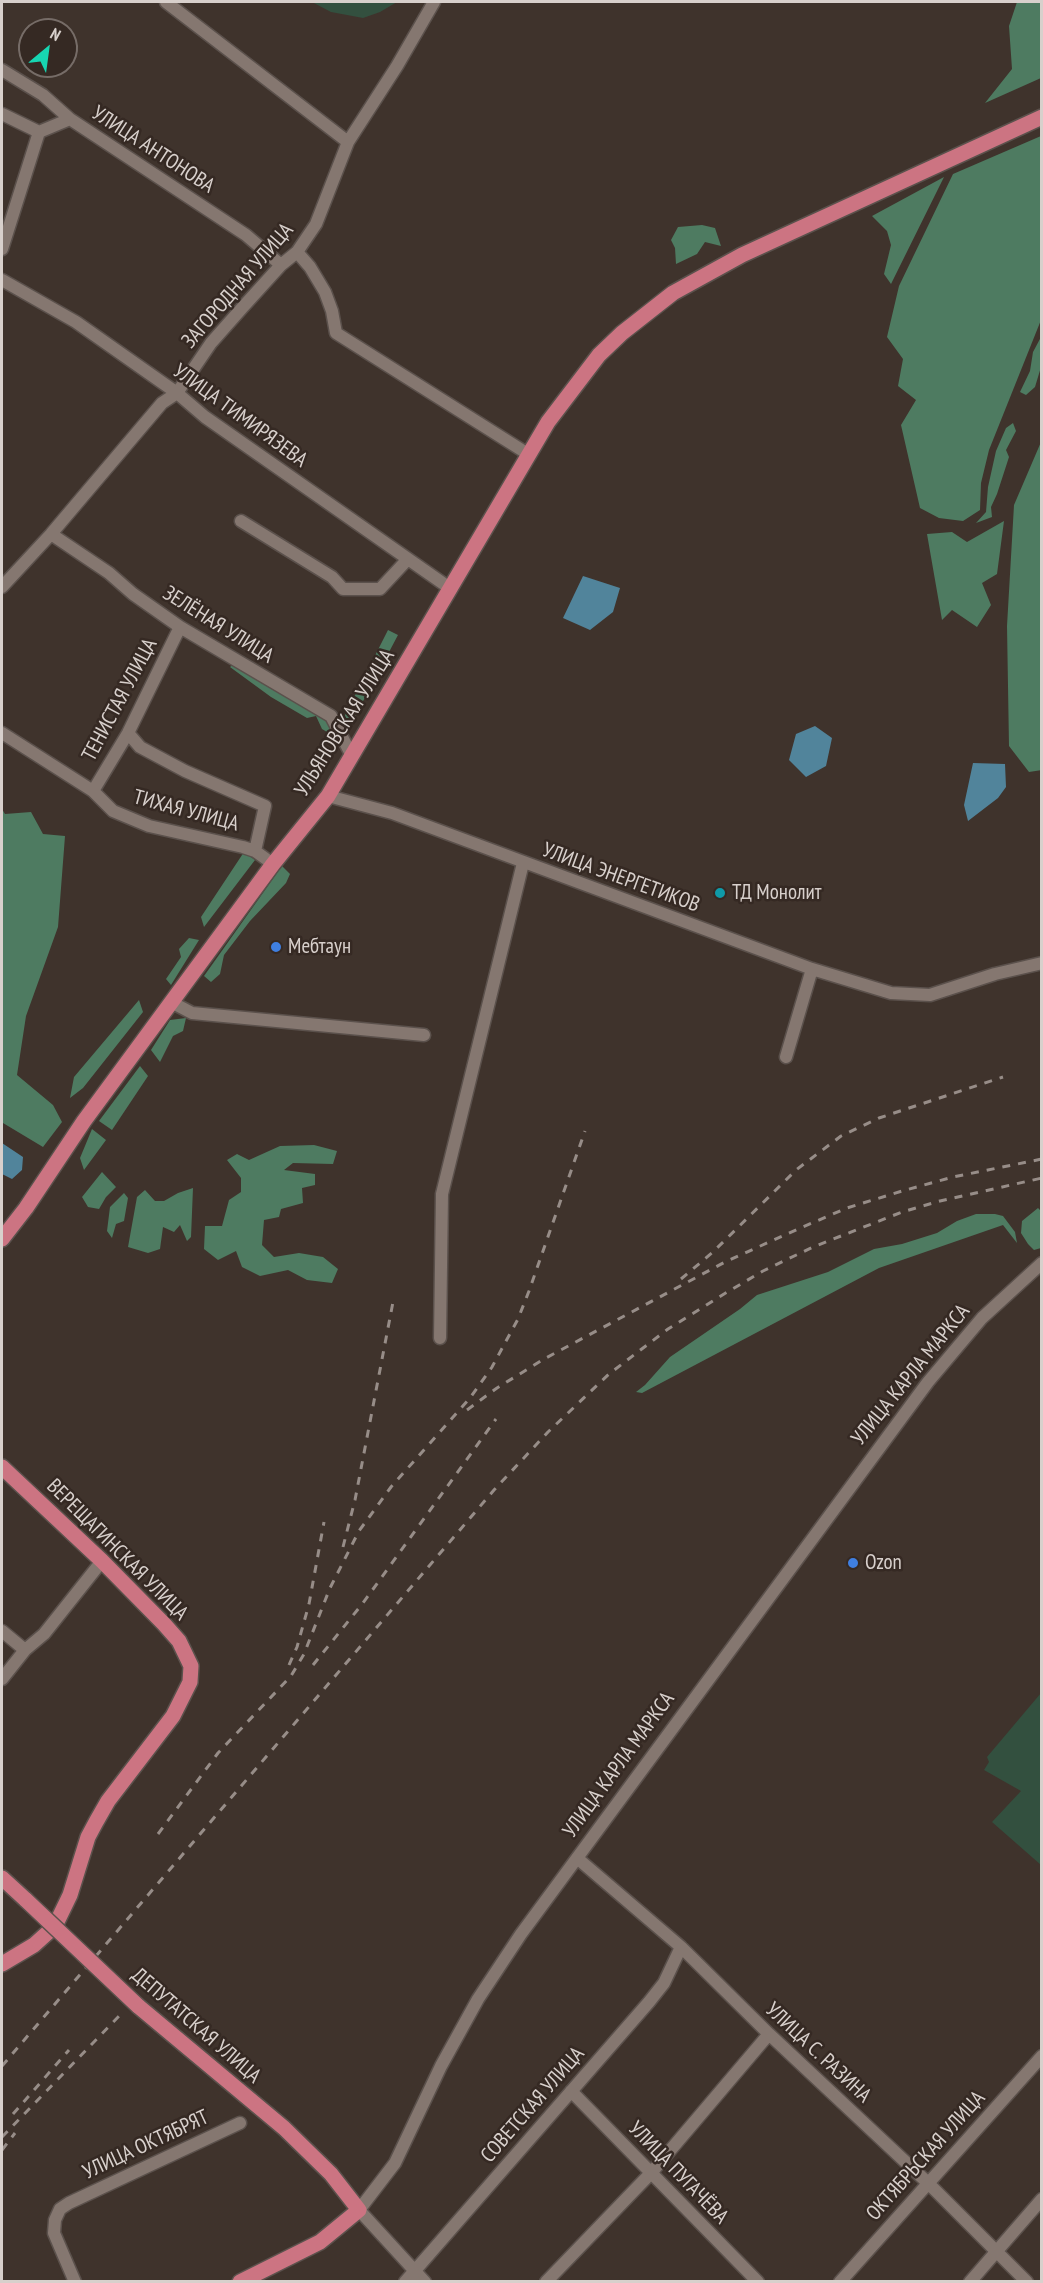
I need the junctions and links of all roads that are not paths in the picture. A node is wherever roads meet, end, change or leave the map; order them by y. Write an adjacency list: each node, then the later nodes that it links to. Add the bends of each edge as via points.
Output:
1 (166, 2): 8 (street)
2 (434, 2): 8 (street, ЗАГОРОДНАЯ УЛИЦА)
3 (2, 70): 6 (street, УЛИЦА АНТОНОВА, via 42,95)
4 (2, 114): 7 (street)
5 (1041, 117): 14 (main road, УЛЬЯНОВСКАЯ УЛИЦА, via 742,255 673,293 622,333 582,375)
6 (70, 119): 7 (street); 11 (street, УЛИЦА АНТОНОВА, via 246,235)
7 (39, 132): 9 (street)
8 (348, 142): 10 (street, ЗАГОРОДНАЯ УЛИЦА, via 316,224)
9 (2, 249)
10 (297, 252): 11 (street, ЗАГОРОДНАЯ УЛИЦА); 14 (street, via 325,292 336,333)
11 (281, 265): 13 (street, ЗАГОРОДНАЯ УЛИЦА, via 211,343)
12 (2, 280): 13 (street, УЛИЦА ТИМИРЯЗЕВА, via 76,322)
13 (177, 393): 16 (street, ЗАГОРОДНАЯ УЛИЦА, via 162,403); 17 (street, УЛИЦА ТИМИРЯЗЕВА)
14 (528, 454): 19 (main road, УЛЬЯНОВСКАЯ УЛИЦА)
15 (241, 521): 17 (street, via 332,577 343,589 380,589)
16 (51, 534): 18 (street, ЗАГОРОДНАЯ УЛИЦА); 20 (street, ЗЕЛЁНАЯ УЛИЦА)
17 (407, 560): 19 (street, УЛИЦА ТИМИРЯЗЕВА)
18 (2, 587)
19 (451, 589): 23 (main road, УЛЬЯНОВСКАЯ УЛИЦА)
20 (180, 627): 22 (street, ТЕНИСТАЯ УЛИЦА); 23 (street, ЗЕЛЁНАЯ УЛИЦА, via 331,716)
21 (2, 733): 24 (street, ТИХАЯ УЛИЦА)
22 (128, 733): 24 (street, ТЕНИСТАЯ УЛИЦА); 26 (street, via 140,747 184,771 265,806)
23 (352, 756): 25 (main road, УЛЬЯНОВСКАЯ УЛИЦА)
24 (93, 791): 26 (street, ТИХАЯ УЛИЦА, via 114,811 149,826)
25 (328, 796): 27 (street, УЛИЦА ЭНЕРГЕТИКОВ, via 392,813); 28 (main road, УЛЬЯНОВСКАЯ УЛИЦА)
26 (255, 851): 28 (street, ТИХАЯ УЛИЦА)
27 (523, 863): 30 (street, УЛИЦА ЭНЕРГЕТИКОВ); 36 (street, via 442,1194)
28 (273, 864): 31 (main road, УЛЬЯНОВСКАЯ УЛИЦА)
29 (1041, 963): 30 (street, УЛИЦА ЭНЕРГЕТИКОВ, via 930,995 891,993)
30 (812, 969): 33 (street)
31 (171, 1002): 32 (street, via 192,1013); 34 (main road, УЛЬЯНОВСКАЯ УЛИЦА)
32 (424, 1035)
33 (786, 1057)
34 (2, 1239)
35 (1041, 1263): 42 (street, УЛИЦА КАРЛА МАРКСА, via 982,1318 928,1382)
36 (440, 1338)
37 (2, 1467): 38 (main road, ВЕРЕЩАГИНСКАЯ УЛИЦА)
38 (102, 1561): 40 (street, via 44,1634); 45 (main road, ВЕРЕЩАГИНСКАЯ УЛИЦА, via 179,1641 191,1666 190,1682 173,1716 96,1822 55,1926 34,1945)
39 (2, 1631): 40 (street)
40 (25, 1650): 41 (street)
41 (2, 1679)
42 (577, 1858): 44 (street, УЛИЦА С. РАЗИНА); 53 (street, УЛИЦА КАРЛА МАРКСА, via 478,1999 395,2163)
43 (2, 1878): 53 (main road, ДЕПУТАТСКАЯ УЛИЦА, bridge, via 138,2006 284,2128 331,2174)
44 (681, 1947): 46 (street, УЛИЦА С. РАЗИНА); 48 (street, СОВЕТСКАЯ УЛИЦА, via 664,1983)
45 (2, 1964)
46 (769, 2034): 50 (street); 51 (street, УЛИЦА С. РАЗИНА)
47 (1041, 2056): 51 (street, ОКТЯБРЬСКАЯ УЛИЦА)
48 (571, 2091): 50 (street, УЛИЦА ПУГАЧЁВА); 55 (street, СОВЕТСКАЯ УЛИЦА)
49 (240, 2123): 56 (street, УЛИЦА ОКТЯБРЯТ, via 69,2203 57,2214 54,2233)
50 (651, 2173): 60 (street); 61 (street, УЛИЦА ПУГАЧЁВА)
51 (928, 2183): 54 (street, УЛИЦА С. РАЗИНА); 62 (street, ОКТЯБРЬСКАЯ УЛИЦА)
52 (1041, 2199): 54 (street)
53 (359, 2210): 55 (street); 57 (main road, УЛИЦА КАРЛА МАРКСА, via 321,2242)
54 (997, 2252): 63 (street); 64 (street, УЛИЦА С. РАЗИНА)
55 (415, 2270): 58 (street, СОВЕТСКАЯ УЛИЦА); 59 (street)
56 (75, 2282)
57 (240, 2282)
58 (405, 2282)
59 (425, 2282)
60 (546, 2282)
61 (758, 2282)
62 (840, 2282)
63 (970, 2282)
64 (1027, 2282)

